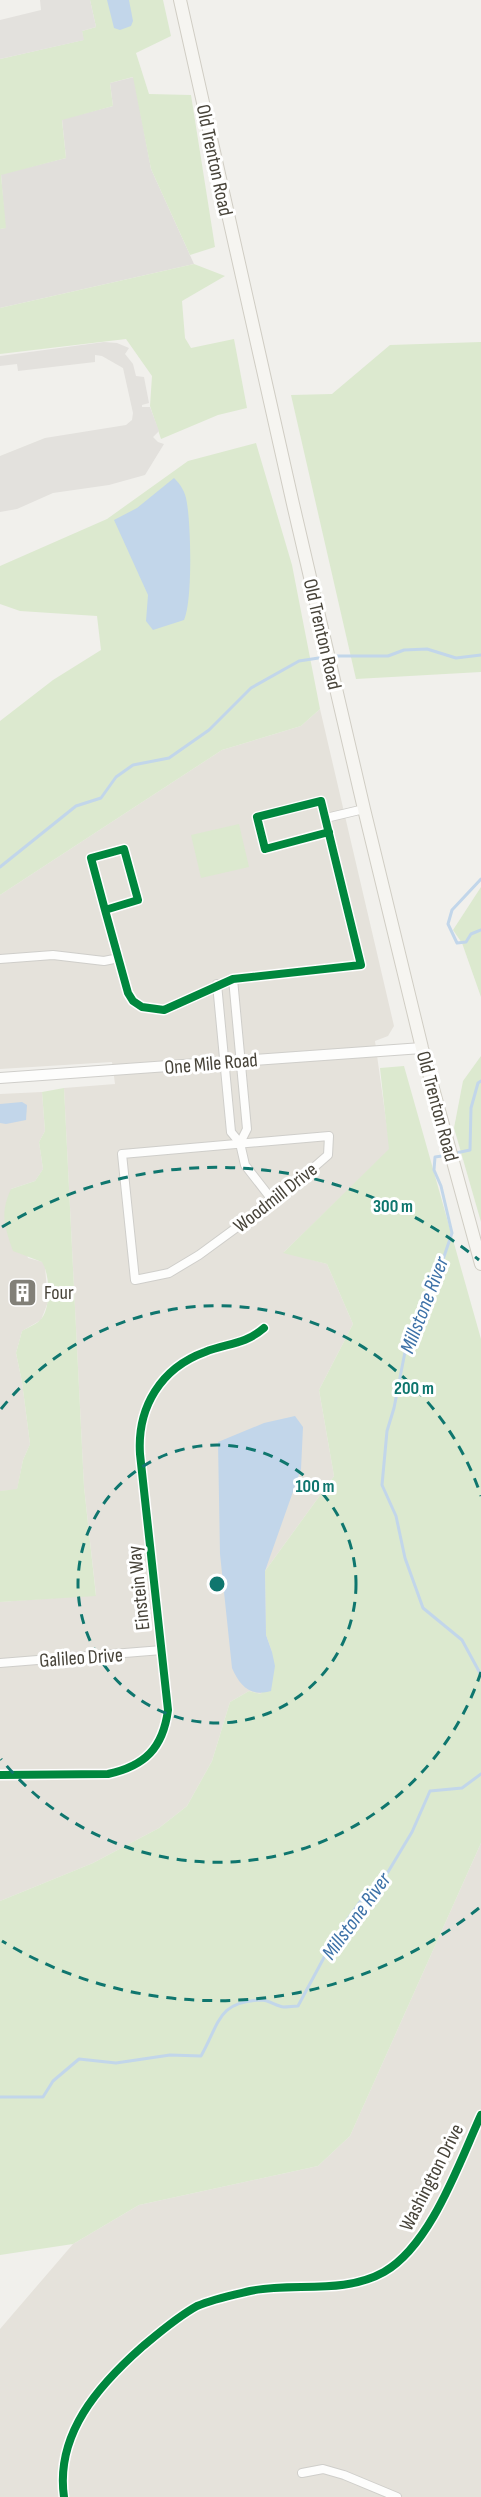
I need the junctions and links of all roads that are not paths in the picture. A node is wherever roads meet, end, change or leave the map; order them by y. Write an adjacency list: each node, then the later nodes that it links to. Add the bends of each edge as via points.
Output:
1 (180, 0): 2 (main road, Old Trenton Road)
2 (364, 809): 3 (street); 10 (main road, Old Trenton Road)
3 (326, 818): 4 (street); 4 (street, via 321,801 257,817 265,849)
4 (329, 832): 8 (street, via 361,965)
5 (105, 910): 5 (street, via 138,900 124,849 91,858); 6 (street)
6 (118, 958): 7 (street, via 104,961 53,955); 9 (street, via 133,1001 150,1009 174,1007)
7 (0, 959)
8 (233, 979): 9 (street); 11 (street)
9 (217, 984): 12 (street)
10 (422, 1048): 11 (street, One Mile Road); 16 (main road, Old Trenton Road)
11 (240, 1060): 12 (street, One Mile Road); 14 (street, via 247,1129)
12 (224, 1062): 13 (street, One Mile Road); 14 (street, via 231,1132)
13 (0, 1078)
14 (240, 1143): 15 (street, via 244,1165); 15 (street, Woodmill Drive, via 329,1136 328,1155); 15 (street, Woodmill Drive, via 122,1154 135,1280 169,1273)
15 (273, 1200)
16 (481, 1264)
17 (264, 1328): 18 (street, Einstein Way, via 249,1339 205,1352 178,1366 154,1389 147,1405 140,1448)
18 (162, 1650): 19 (street, Galileo Drive); 20 (street, Einstein Way, via 166,1727 152,1752 140,1763 108,1774)
19 (0, 1663)
20 (0, 1776)
21 (481, 2115): 23 (street, Washington Drive, via 432,2220 413,2247 384,2272 350,2284 253,2291 198,2306 167,2325 112,2374 74,2428 65,2456)
22 (302, 2473): 24 (street, via 323,2469)
23 (64, 2497)
24 (397, 2497)

